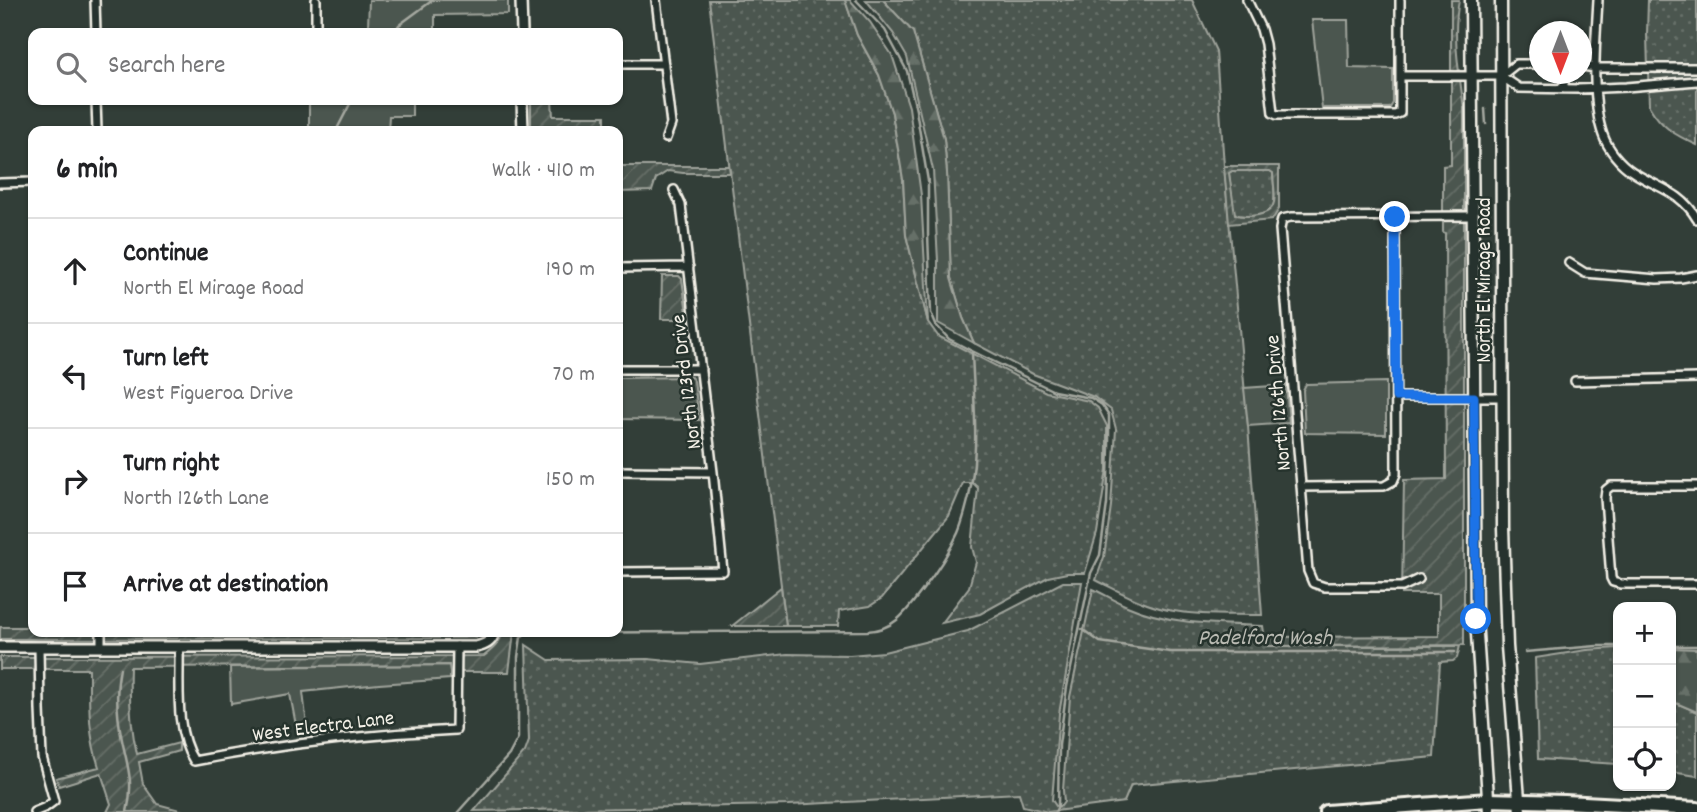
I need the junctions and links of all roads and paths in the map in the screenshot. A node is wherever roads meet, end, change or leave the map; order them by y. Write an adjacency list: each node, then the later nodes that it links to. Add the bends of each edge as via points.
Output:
1 (95, 0): 10 (street)
2 (316, 0): 11 (street)
3 (521, 0): 12 (street)
4 (656, 0): 14 (street)
5 (1247, 0): 19 (street, via 1265,44 1273,113 1277,115 1395,115 1400,113)
6 (1400, 0): 19 (street)
7 (1471, 0): 20 (main road, North El Mirage Road)
8 (1501, 0): 21 (main road, North El Mirage Road)
9 (1598, 0): 18 (street)
10 (96, 28)
11 (316, 28)
12 (522, 28)
13 (623, 64): 14 (street)
14 (664, 64): 30 (street, via 671,124)
15 (1529, 64): 21 (street, via 1516,64)
16 (1697, 68): 18 (street)
17 (1592, 70): 18 (street)
18 (1596, 72): 25 (street)
19 (1400, 76): 20 (street)
20 (1471, 76): 21 (street); 34 (main road, North El Mirage Road)
21 (1502, 76): 24 (street, via 1519,88); 47 (main road, North El Mirage Road)
22 (1697, 81): 25 (street)
23 (1564, 84): 24 (street)
24 (1564, 89): 25 (street)
25 (1596, 89): 36 (street, via 1602,132 1612,152 1635,174 1671,191)
26 (96, 105): 28 (street)
27 (522, 105): 29 (street)
28 (97, 126)
29 (523, 126)
30 (666, 138)
31 (28, 182): 32 (street)
32 (0, 183)
33 (674, 190): 38 (street, North 123rd Drive, via 681,205)
34 (1472, 216): 35 (street); 46 (main road, North El Mirage Road)
35 (1395, 217): 45 (street); 50 (street, North 126th Drive, via 1282,219)
36 (1697, 219)
37 (1569, 263): 40 (street, via 1586,273 1657,279)
38 (689, 267): 39 (street); 42 (street, North 123rd Drive)
39 (623, 268)
40 (1697, 275)
41 (623, 369): 42 (street)
42 (701, 369): 49 (street, North 123rd Drive)
43 (1697, 378): 44 (street)
44 (1575, 381)
45 (1396, 397): 46 (street); 50 (street, via 1393,481 1384,486)
46 (1474, 397): 47 (street); 62 (main road, North El Mirage Road, via 1477,631)
47 (1502, 397): 63 (main road, North El Mirage Road, via 1507,646)
48 (623, 471): 49 (street)
49 (713, 472): 52 (street, North 123rd Drive, via 723,571)
50 (1301, 486): 53 (street, North 126th Drive, via 1313,583 1402,587)
51 (1697, 486): 54 (street, via 1611,486 1606,490 1613,582)
52 (623, 572)
53 (1419, 579)
54 (1697, 584)
55 (101, 637): 60 (street)
56 (491, 637): 57 (street, via 485,645)
57 (457, 646): 61 (street); 61 (street, West Electra Lane, via 456,730 316,741 194,761 181,724)
58 (0, 647): 59 (street)
59 (40, 647): 60 (street); 65 (street, via 42,757 54,801)
60 (101, 647): 61 (street)
61 (180, 647)
62 (1488, 806): 63 (highway); 66 (highway)
63 (1519, 806): 64 (highway)
64 (1697, 809)
65 (34, 812)
66 (1326, 812)

